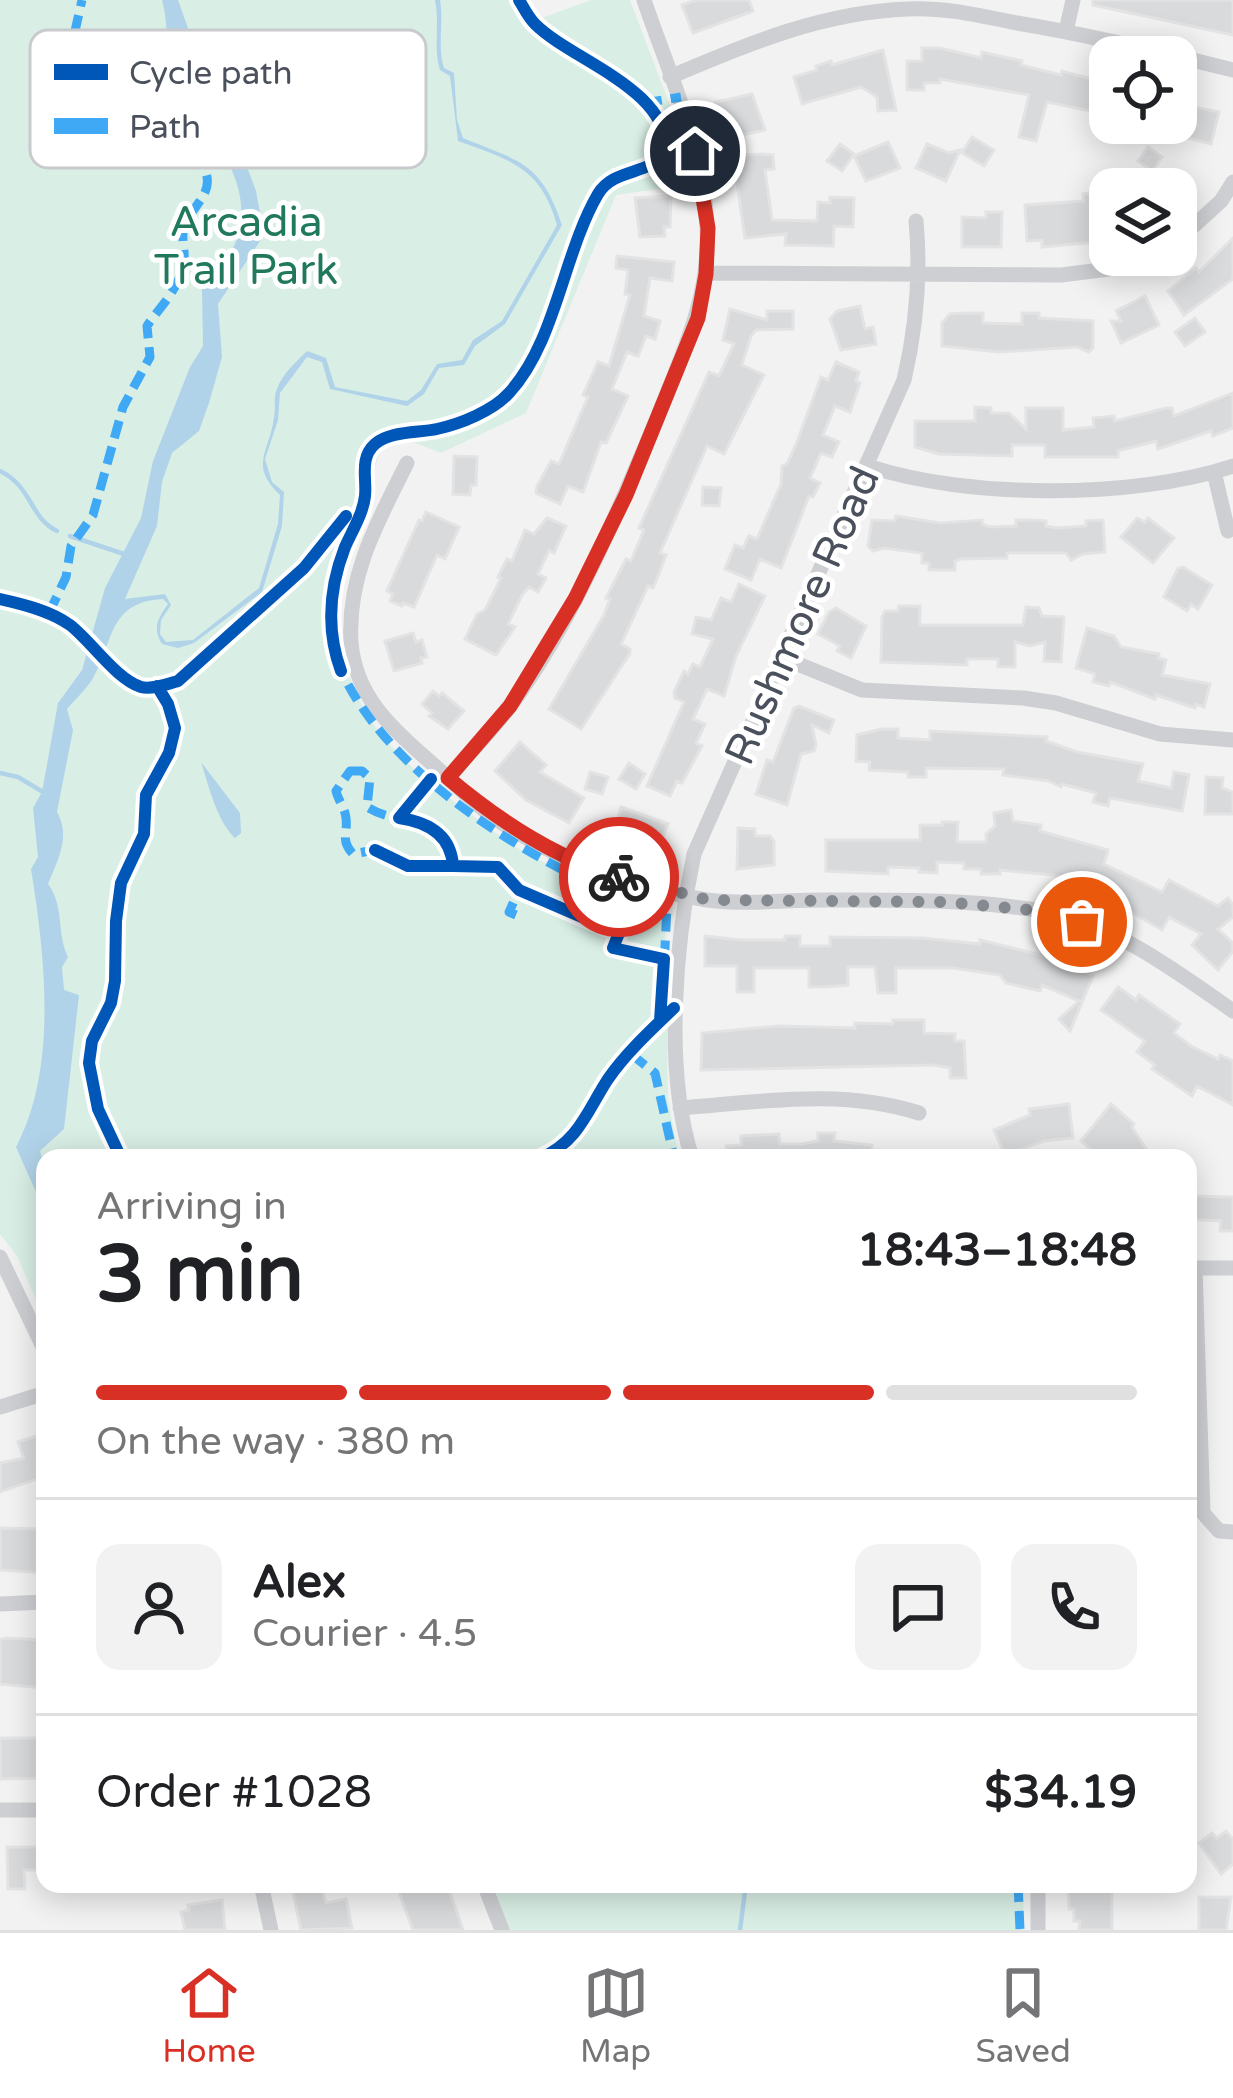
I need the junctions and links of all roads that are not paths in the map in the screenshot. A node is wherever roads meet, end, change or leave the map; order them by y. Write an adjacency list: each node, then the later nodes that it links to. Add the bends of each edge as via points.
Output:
1 (644, 0): 5 (street)
2 (1073, 0): 3 (street)
3 (1066, 31): 4 (street); 5 (street, via 942,9 886,10 775,34)
4 (1233, 70)
5 (670, 77): 10 (street, via 702,174)
6 (1233, 182): 8 (street)
7 (916, 221): 11 (street, Rushmore Road)
8 (1197, 223)
9 (1089, 272): 11 (street)
10 (706, 274): 11 (street); 19 (street, via 698,318 575,599 510,706)
11 (920, 276): 13 (street, Rushmore Road, via 904,380)
12 (407, 463): 19 (street, via 362,554 351,642 362,688 388,725)
13 (868, 466): 15 (street, via 937,484 995,487 1130,489); 17 (street, Rushmore Road)
14 (1233, 466): 15 (street)
15 (1214, 472): 16 (street)
16 (1228, 532)
17 (783, 658): 18 (street, via 862,690 1023,698 1160,734); 20 (street, Rushmore Road, via 694,854)
18 (1233, 740)
19 (448, 778): 20 (street, via 497,819 567,857)
20 (685, 896): 21 (street, via 1043,911 1119,940); 22 (street, Rushmore Road, via 677,967)
21 (1233, 1011)
22 (680, 1108): 23 (street, via 880,1100); 24 (street, Rushmore Road)
23 (919, 1113)
24 (690, 1149)
25 (0, 1257): 28 (street)
26 (1197, 1268): 27 (street)
27 (1233, 1268)
28 (36, 1332)
29 (1197, 1391): 32 (street, via 1203,1514 1219,1531)
30 (36, 1396): 31 (street)
31 (0, 1407)
32 (1233, 1532)
33 (36, 1602): 34 (street)
34 (0, 1604)
35 (0, 1810): 36 (street)
36 (36, 1810)
37 (263, 1893): 40 (street)
38 (488, 1893): 41 (street)
39 (1038, 1893): 42 (street)
40 (271, 1930)
41 (502, 1930)
42 (1038, 1930)

